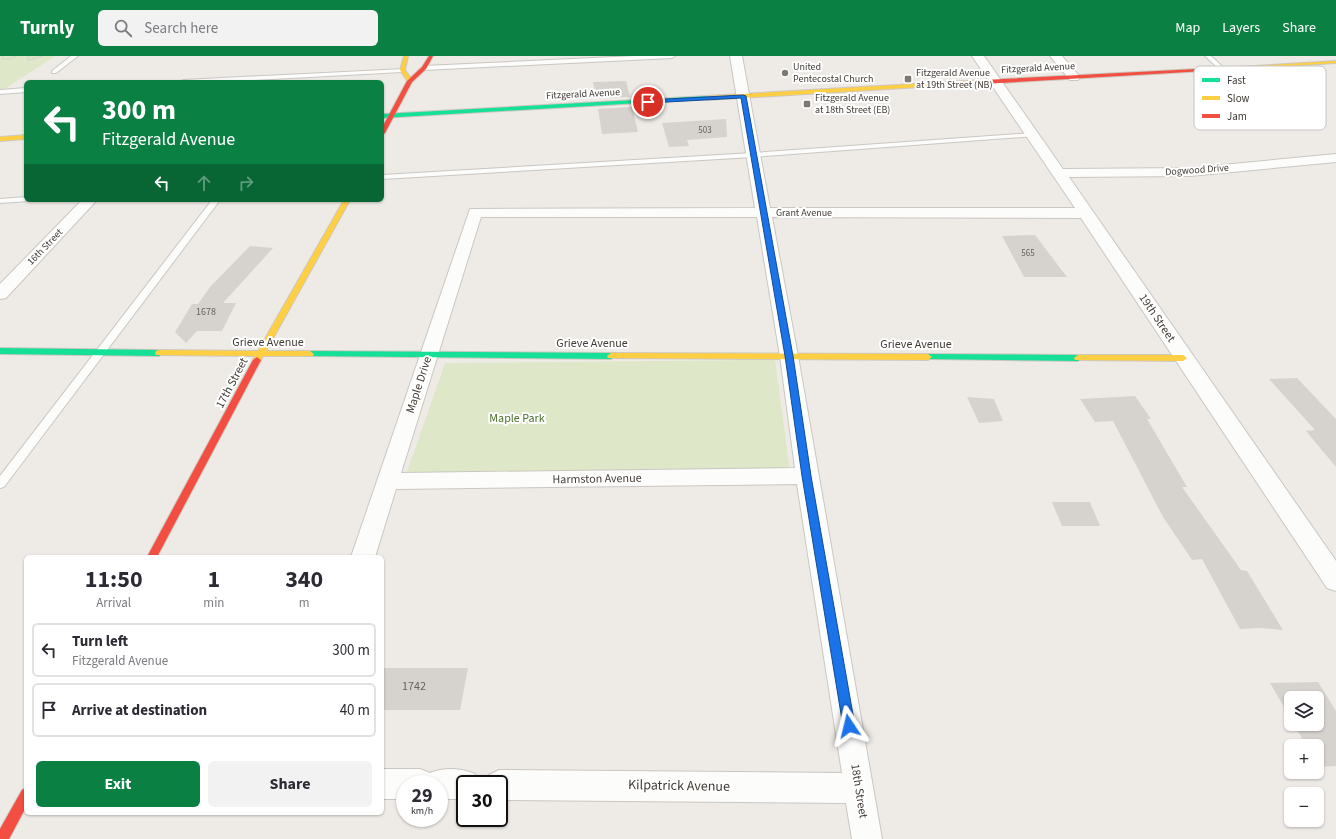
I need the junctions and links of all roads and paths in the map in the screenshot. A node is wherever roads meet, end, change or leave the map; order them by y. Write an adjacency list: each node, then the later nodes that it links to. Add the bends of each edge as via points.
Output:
1 (3, 56): 2 (path, via 2,59 6,60)
2 (16, 56)
3 (30, 56): 4 (path, via 28,60)
4 (43, 56)
5 (75, 56): 19 (lane)
6 (406, 56): 17 (street)
7 (431, 56): 16 (street)
8 (672, 56): 16 (lane)
9 (736, 56): 26 (street, 18th Street)
10 (978, 56): 23 (street, 19th Street)
11 (1056, 56): 20 (street)
12 (1208, 56): 14 (lane)
13 (1336, 62): 15 (street, Fitzgerald Avenue)
14 (1219, 66)
15 (1271, 66)
16 (424, 68): 22 (street)
17 (402, 70): 21 (lane); 22 (street)
18 (1194, 71): 20 (street, Fitzgerald Avenue)
19 (54, 72)
20 (1074, 77): 23 (street, Fitzgerald Avenue)
21 (220, 80)
22 (410, 81): 27 (street)
23 (996, 82): 26 (street, Fitzgerald Avenue); 29 (street, 19th Street)
24 (24, 90): 25 (lane)
25 (0, 92)
26 (743, 96): 27 (street, Fitzgerald Avenue); 32 (street, 18th Street)
27 (387, 116): 28 (street)
28 (384, 126)
29 (1033, 135): 32 (lane); 34 (street, 19th Street)
30 (24, 137): 31 (street)
31 (0, 139)
32 (753, 155): 35 (lane); 42 (street, 18th Street)
33 (1336, 158): 34 (street, Dogwood Drive, via 1190,172)
34 (1058, 173): 43 (street, 19th Street)
35 (384, 177)
36 (24, 199): 37 (lane)
37 (0, 201)
38 (88, 202): 44 (street, 16th Street)
39 (214, 202): 46 (lane)
40 (346, 202): 47 (street, 17th Street)
41 (475, 212): 42 (street, Grant Avenue); 48 (street, Maple Drive)
42 (763, 213): 43 (street, Grant Avenue); 49 (street, 18th Street)
43 (1086, 213): 50 (street, 19th Street)
44 (0, 294)
45 (0, 351): 46 (street, Grieve Avenue)
46 (101, 353): 47 (street, Grieve Avenue); 53 (lane)
47 (261, 354): 48 (street, Grieve Avenue); 54 (street, 17th Street)
48 (429, 354): 49 (street, Grieve Avenue); 52 (street, Maple Drive)
49 (789, 356): 50 (street, Grieve Avenue); 51 (street, 18th Street)
50 (1183, 358): 56 (street, 19th Street)
51 (807, 476): 52 (street, Harmston Avenue); 60 (street, 18th Street)
52 (387, 481): 55 (street, Maple Drive)
53 (0, 484)
54 (153, 555)
55 (364, 555)
56 (1336, 581)
57 (384, 784): 58 (street)
58 (396, 784)
59 (508, 785): 60 (street, Kilpatrick Avenue)
60 (859, 788): 63 (street, 18th Street)
61 (24, 798): 62 (street)
62 (2, 839)
63 (867, 839)

